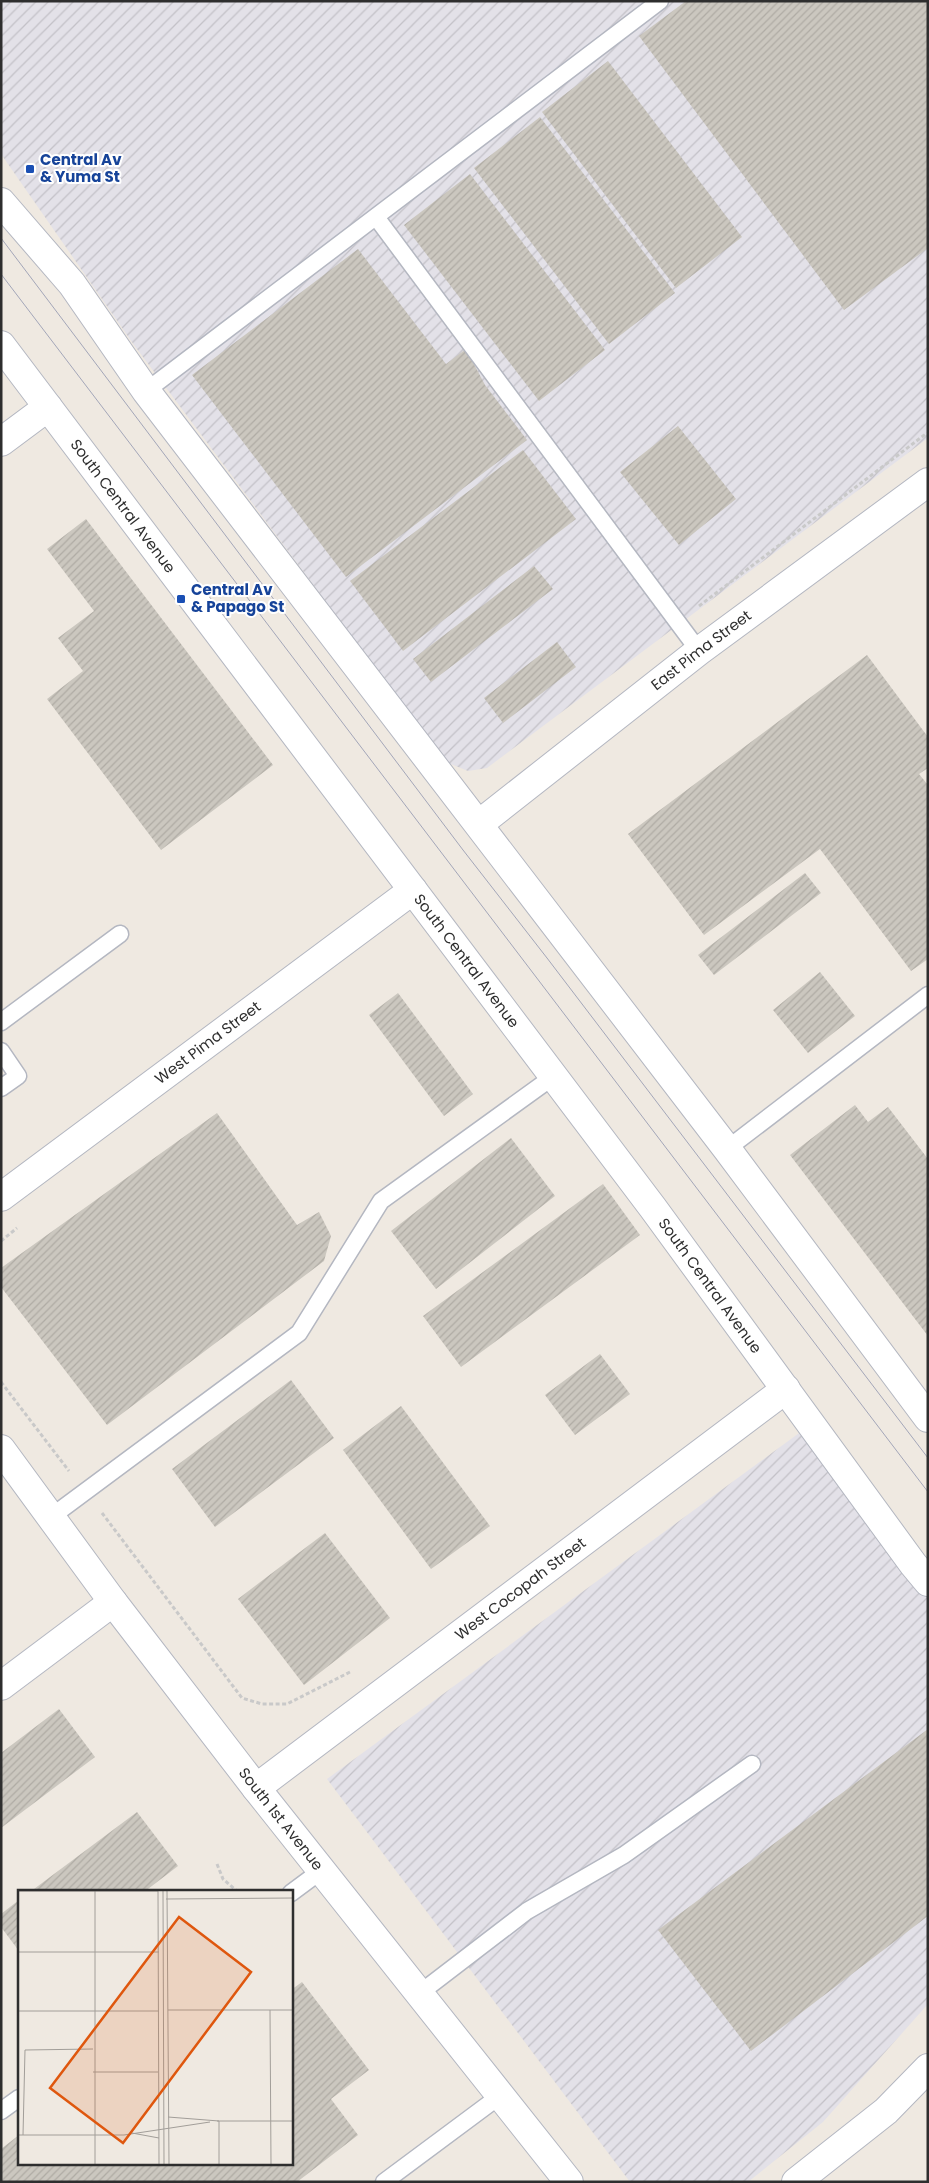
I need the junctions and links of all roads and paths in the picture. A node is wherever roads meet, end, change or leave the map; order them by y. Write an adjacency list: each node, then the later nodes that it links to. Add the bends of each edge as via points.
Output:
1 (660, 1): 3 (lane)
2 (1, 202): 5 (main road, via 72,284)
3 (376, 216): 5 (lane); 11 (lane)
4 (1, 345): 6 (main road, South Central Avenue)
5 (146, 391): 12 (main road)
6 (48, 407): 8 (main road); 13 (main road, South Central Avenue)
7 (928, 433): 10 (path)
8 (1, 442)
9 (928, 482): 11 (main road, East Pima Street)
10 (693, 611)
11 (699, 651): 12 (main road, East Pima Street)
12 (479, 824): 20 (main road)
13 (413, 890): 18 (main road, South Central Avenue); 21 (main road, West Pima Street)
14 (120, 934): 16 (lane)
15 (928, 995): 20 (lane)
16 (1, 1022)
17 (1, 1051): 19 (lane, via 18,1076)
18 (554, 1076): 23 (main road, South Central Avenue); 26 (lane, via 381,1200 299,1333)
19 (1, 1088)
20 (727, 1148): 24 (main road)
21 (1, 1197)
22 (1, 1382): 26 (path)
23 (786, 1390): 28 (main road, South Central Avenue); 35 (main road, West Cocopah Street)
24 (928, 1418)
25 (1, 1449): 27 (main road, South 1st Avenue)
26 (85, 1492): 27 (lane); 32 (path, via 242,1698 262,1704)
27 (51, 1517): 29 (main road, South 1st Avenue)
28 (928, 1582)
29 (113, 1602): 31 (main road); 35 (main road, South 1st Avenue)
30 (355, 1669): 32 (path)
31 (1, 1686)
32 (287, 1704): 33 (path)
33 (290, 1708)
34 (752, 1764): 40 (lane, via 624,1855 527,1912)
35 (256, 1788): 37 (main road, South 1st Avenue)
36 (217, 1864): 38 (path, via 223,1878)
37 (322, 1870): 39 (lane); 40 (main road, South 1st Avenue)
38 (236, 1890)
39 (292, 1892)
40 (420, 1993): 42 (main road, South 1st Avenue)
41 (928, 2068): 47 (main road, via 886,2111)
42 (502, 2095): 45 (lane); 46 (main road, South 1st Avenue)
43 (18, 2099): 44 (lane)
44 (1, 2111)
45 (384, 2182)
46 (569, 2182)
47 (796, 2182)

